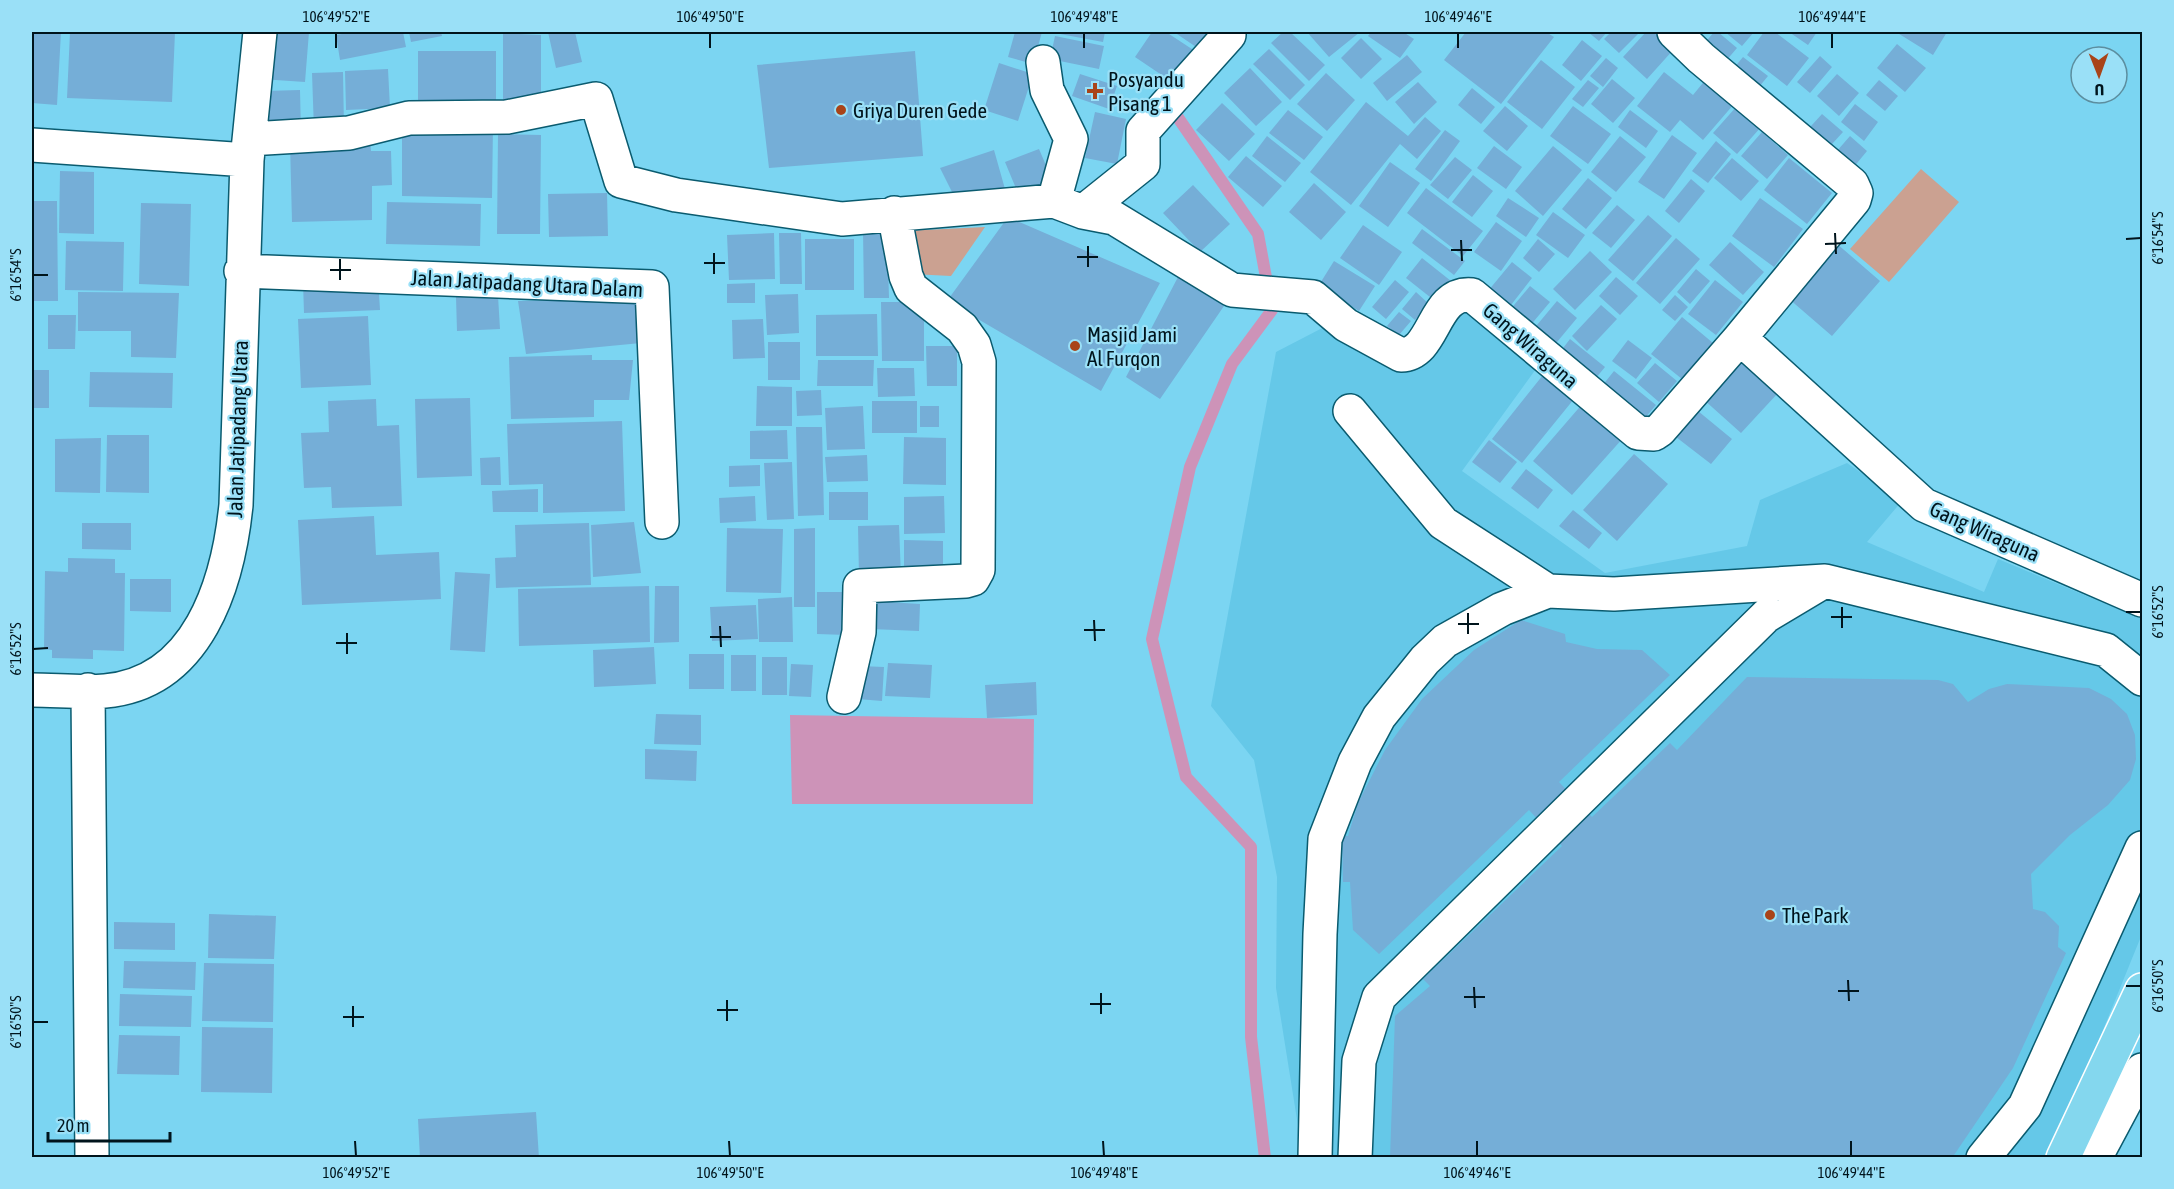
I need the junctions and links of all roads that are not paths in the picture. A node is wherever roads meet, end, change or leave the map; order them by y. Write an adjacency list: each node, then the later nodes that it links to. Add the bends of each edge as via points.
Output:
1 (260, 32): 6 (street, Jalan Jatipadang Utara)
2 (1674, 32): 10 (street, Gang Wiraguna, via 1852,184 1856,193)
3 (1229, 35): 7 (street, via 1143,131 1143,164)
4 (1043, 62): 7 (street, via 1047,90 1071,139)
5 (32, 145): 6 (street)
6 (248, 149): 8 (street, via 349,133 409,118 507,117 596,99 621,181 676,195 830,218); 9 (street, Jalan Jatipadang Utara)
7 (1068, 206): 8 (street); 10 (street, Gang Wiraguna, via 1114,218 1232,290 1313,297 1346,325 1401,355 1418,349 1455,297 1472,295 1635,432 1660,430)
8 (894, 213): 19 (street, via 911,288 962,328 977,352 978,570 975,577 966,581 860,586 859,632)
9 (241, 271): 12 (street, Jalan Jatipadang Utara Dalam, via 652,287); 18 (street, Jalan Jatipadang Utara, via 236,505 228,559 214,600 185,652 165,670 122,687)
10 (1740, 338): 15 (street, Gang Wiraguna, via 1924,505)
11 (1350, 411): 14 (street, via 1443,523)
12 (662, 522)
13 (1825, 580): 14 (street, via 1614,594); 16 (street, via 2106,650); 25 (street, via 1766,616 1379,997 1359,1061)
14 (1548, 591): 24 (street, via 1502,609 1445,641 1378,717 1355,762 1325,840)
15 (2142, 600)
16 (2142, 680)
17 (32, 690): 18 (street, Jalan Jatipadang Utara)
18 (88, 690): 23 (street)
19 (844, 697)
20 (2142, 848): 26 (street, via 2025,1106)
21 (2142, 990): 27 (main road)
22 (2142, 1070): 28 (street)
23 (92, 1158)
24 (1315, 1158)
25 (1355, 1158)
26 (1983, 1158)
27 (2063, 1158)
28 (2095, 1158)

